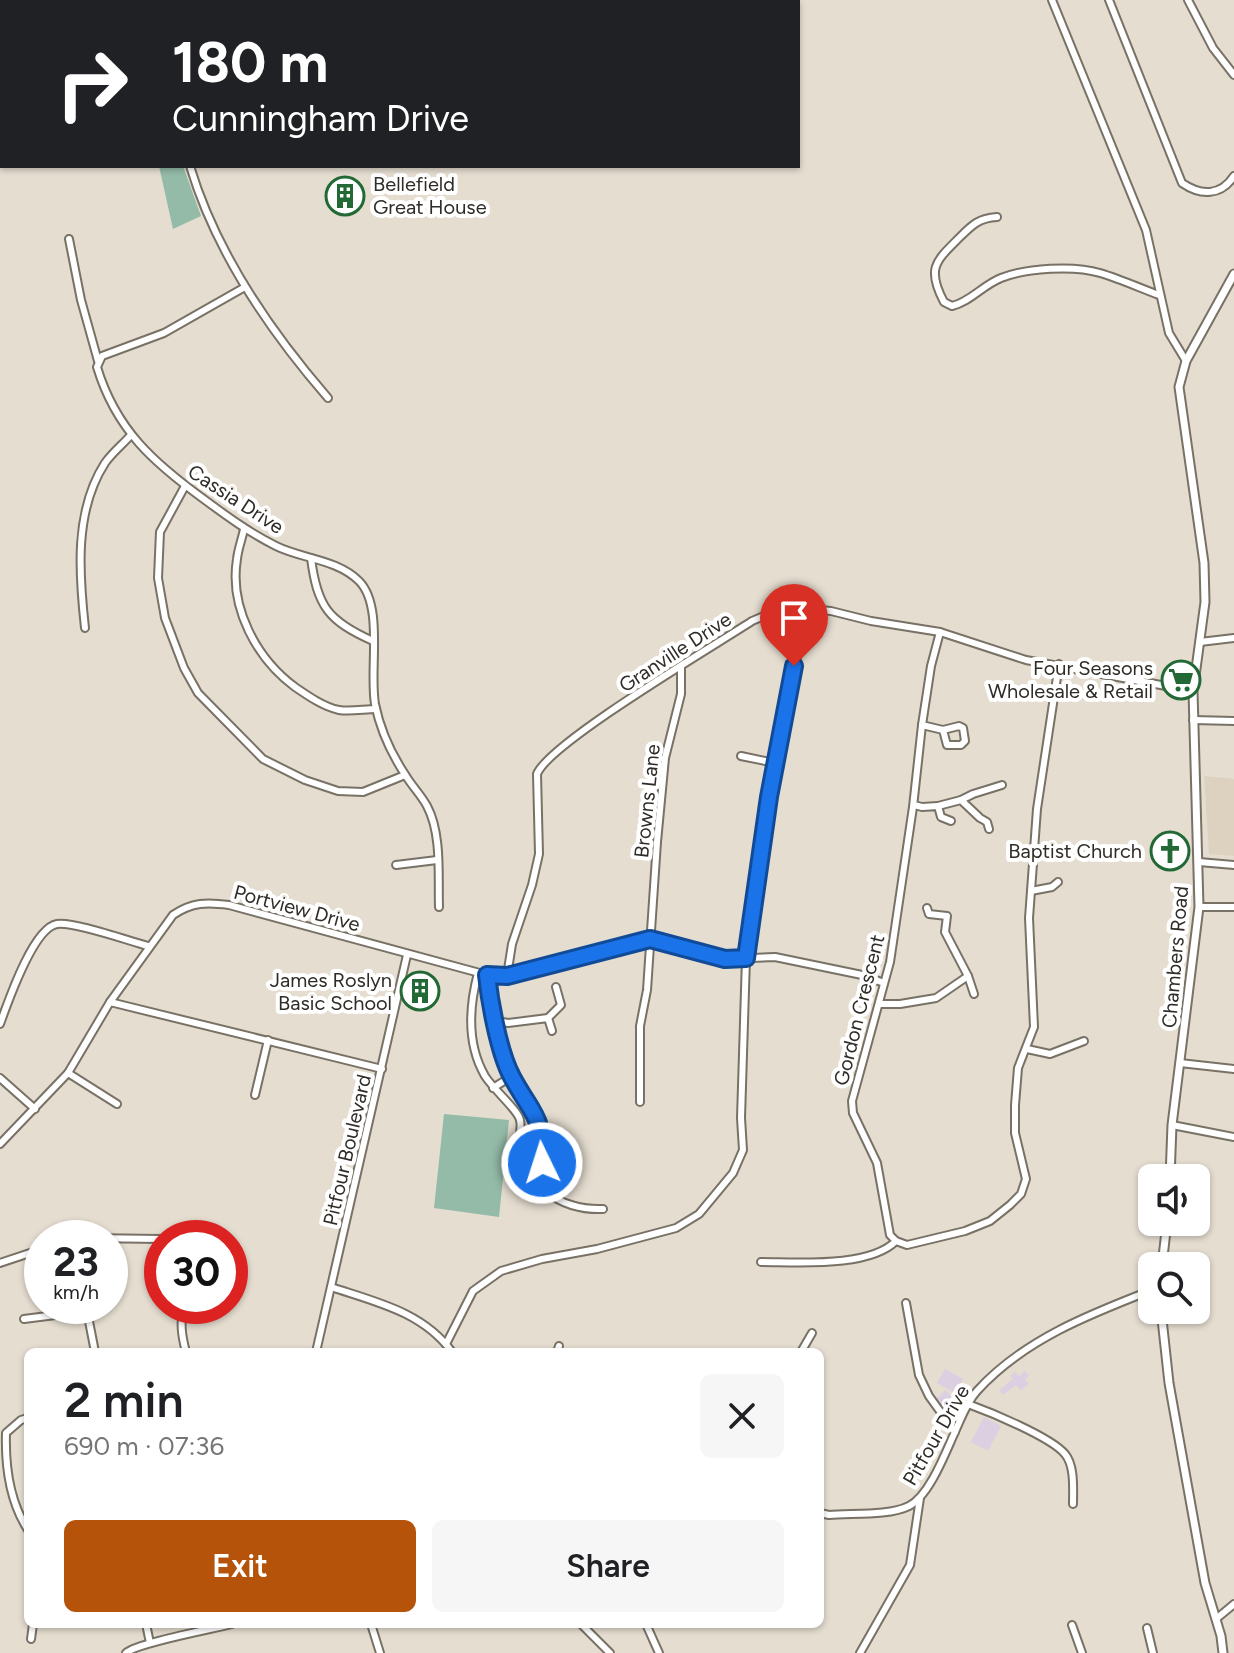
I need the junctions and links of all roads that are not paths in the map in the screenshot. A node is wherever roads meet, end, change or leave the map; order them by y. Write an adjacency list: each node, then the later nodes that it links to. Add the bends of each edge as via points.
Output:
1 (1052, 0): 11 (street, via 1146,230)
2 (1109, 0): 6 (street, via 1182,183 1213,192)
3 (1188, 0): 4 (street)
4 (1234, 75)
5 (191, 168): 10 (street, via 202,206)
6 (1234, 176)
7 (997, 217): 11 (street, via 978,221 941,254 935,276 944,302 957,305 999,278 1063,268 1098,272)
8 (69, 239): 12 (street, Cassia Drive)
9 (1234, 274): 13 (street, Chambers Road)
10 (245, 287): 12 (street, via 164,333); 14 (street, via 293,358)
11 (1159, 295): 13 (street, via 1169,333)
12 (98, 361): 15 (street, Cassia Drive, via 102,383)
13 (1186, 361): 24 (street, Chambers Road, via 1179,387 1204,563)
14 (328, 398)
15 (131, 435): 16 (street, Cassia Drive); 20 (street, via 97,478 82,525)
16 (185, 486): 17 (street, Cassia Drive); 35 (street, via 160,532 158,578 165,618 198,693 263,759 305,780 338,791 363,792)
17 (244, 529): 18 (street, Cassia Drive); 28 (street, via 236,560 237,589 245,624 260,652 309,697 339,710)
18 (311, 558): 23 (street, via 322,605 334,620); 23 (street, Cassia Drive, via 341,568 366,589)
19 (807, 608): 21 (street, Granville Drive); 26 (street, Granville Drive, via 776,611 752,621); 34 (street)
20 (85, 628)
21 (940, 632): 25 (street, Granville Drive, via 1026,660); 31 (street, Gordon Crescent)
22 (1234, 638): 24 (street)
23 (373, 641): 28 (street, Cassia Drive)
24 (1200, 642): 27 (street, Chambers Road)
25 (1059, 664): 27 (street, Granville Drive); 47 (street, via 1037,809)
26 (681, 668): 52 (street, Browns Lane, via 681,694 665,758); 58 (street, Granville Drive, via 606,715 541,765 539,854)
27 (1193, 691): 29 (street, Chambers Road)
28 (376, 709): 35 (street, Cassia Drive)
29 (1193, 720): 30 (street); 43 (street, Chambers Road)
30 (1234, 721)
31 (922, 725): 32 (street); 38 (street, Gordon Crescent)
32 (943, 730)
33 (741, 756): 34 (street)
34 (775, 763): 55 (street)
35 (405, 775): 42 (street, Cassia Drive, via 427,806)
36 (1002, 785): 37 (street)
37 (961, 800): 39 (street); 41 (street)
38 (914, 805): 39 (street); 60 (street, Gordon Crescent)
39 (938, 806): 40 (street, via 941,817)
40 (951, 821)
41 (989, 829)
42 (437, 860): 44 (street); 48 (street, Cassia Drive)
43 (1199, 862): 45 (street); 49 (street, Chambers Road)
44 (396, 865)
45 (1234, 865)
46 (1058, 882): 47 (street)
47 (1031, 891): 71 (street, via 1034,1027)
48 (439, 907)
49 (1199, 907): 50 (street); 72 (street, Chambers Road)
50 (1234, 907)
51 (927, 908): 59 (street, via 929,914 947,916 945,932)
52 (650, 939): 55 (street, via 725,959); 58 (street, Portview Drive); 80 (street, Browns Lane, via 640,1026)
53 (148, 946): 54 (street, Portview Drive, via 173,915 185,907 212,903); 63 (street, Portview Drive); 67 (street, via 65,924 50,926 38,940)
54 (407, 955): 56 (street, Portview Drive); 73 (street, Pitfour Boulevard)
55 (746, 958): 60 (street, via 775,957); 100 (street, via 743,1150 733,1173 699,1214 676,1228 494,1275 473,1291)
56 (478, 973): 57 (street, Portview Drive); 78 (street, via 471,999 473,1045)
57 (487, 975): 58 (street, Portview Drive); 66 (street)
58 (507, 976)
59 (968, 976): 62 (street); 64 (street, via 936,998)
60 (884, 983): 64 (street, Gordon Crescent)
61 (556, 987): 65 (street, via 561,1005)
62 (974, 994)
63 (110, 1002): 69 (street); 75 (street, Portview Drive)
64 (879, 1004): 89 (street, Gordon Crescent, via 852,1101 877,1163 890,1235)
65 (548, 1018): 66 (street); 68 (street)
66 (497, 1021): 76 (street)
67 (0, 1024)
68 (552, 1031)
69 (268, 1040): 73 (street); 79 (street)
70 (1084, 1041): 71 (street, via 1050,1054)
71 (1027, 1049): 89 (street, via 1018,1068 1015,1105 1015,1133 1026,1179 1021,1194 990,1221 965,1231 907,1245)
72 (1180, 1063): 74 (street); 83 (street, Chambers Road)
73 (382, 1069): 93 (street, Pitfour Boulevard)
74 (1234, 1069)
75 (68, 1073): 81 (street); 82 (street, Portview Drive)
76 (512, 1076): 78 (street); 88 (street, via 541,1127 545,1190 572,1205)
77 (0, 1078): 82 (street)
78 (493, 1088): 86 (street, via 518,1115)
79 (255, 1095)
80 (640, 1102)
81 (117, 1104)
82 (35, 1109): 85 (street, Portview Drive)
83 (1172, 1125): 84 (street); 87 (street, Chambers Road)
84 (1234, 1137)
85 (0, 1144)
86 (518, 1145)
87 (1171, 1164)
88 (603, 1209)
89 (896, 1241): 91 (street, via 845,1261)
90 (24, 1255): 92 (street)
91 (761, 1262)
92 (0, 1263)
93 (331, 1287): 100 (street, via 400,1310); 103 (street, Pitfour Boulevard)
94 (1138, 1296): 106 (street, Pitfour Drive, via 1045,1337 1005,1364)
95 (906, 1303): 108 (street, via 919,1375)
96 (89, 1324): 101 (street)
97 (182, 1324): 102 (street)
98 (1163, 1324): 114 (street, via 1205,1583)
99 (812, 1333): 105 (street)
100 (446, 1344): 104 (street)
101 (94, 1348)
102 (185, 1348)
103 (317, 1348)
104 (449, 1348)
105 (803, 1348)
106 (968, 1404): 108 (street, Pitfour Drive); 110 (street, via 1066,1454)
107 (24, 1419): 112 (street, via 6,1433 5,1457 17,1515)
108 (955, 1432): 109 (street, Pitfour Drive)
109 (920, 1498): 111 (street, Pitfour Drive, via 898,1510); 129 (street, via 910,1565)
110 (1073, 1504)
111 (824, 1514)
112 (24, 1525)
113 (1234, 1604): 114 (street)
114 (1216, 1619): 132 (street)
115 (1072, 1625): 130 (street)
116 (32, 1628): 123 (street)
117 (147, 1628): 124 (street)
118 (215, 1628): 124 (street)
119 (372, 1628): 126 (street)
120 (585, 1628): 127 (street)
121 (648, 1628): 128 (street)
122 (1147, 1628): 131 (street)
123 (31, 1639)
124 (150, 1643): 125 (street)
125 (126, 1653)
126 (380, 1653)
127 (610, 1653)
128 (659, 1653)
129 (860, 1653)
130 (1082, 1653)
131 (1153, 1653)
132 (1223, 1653)

